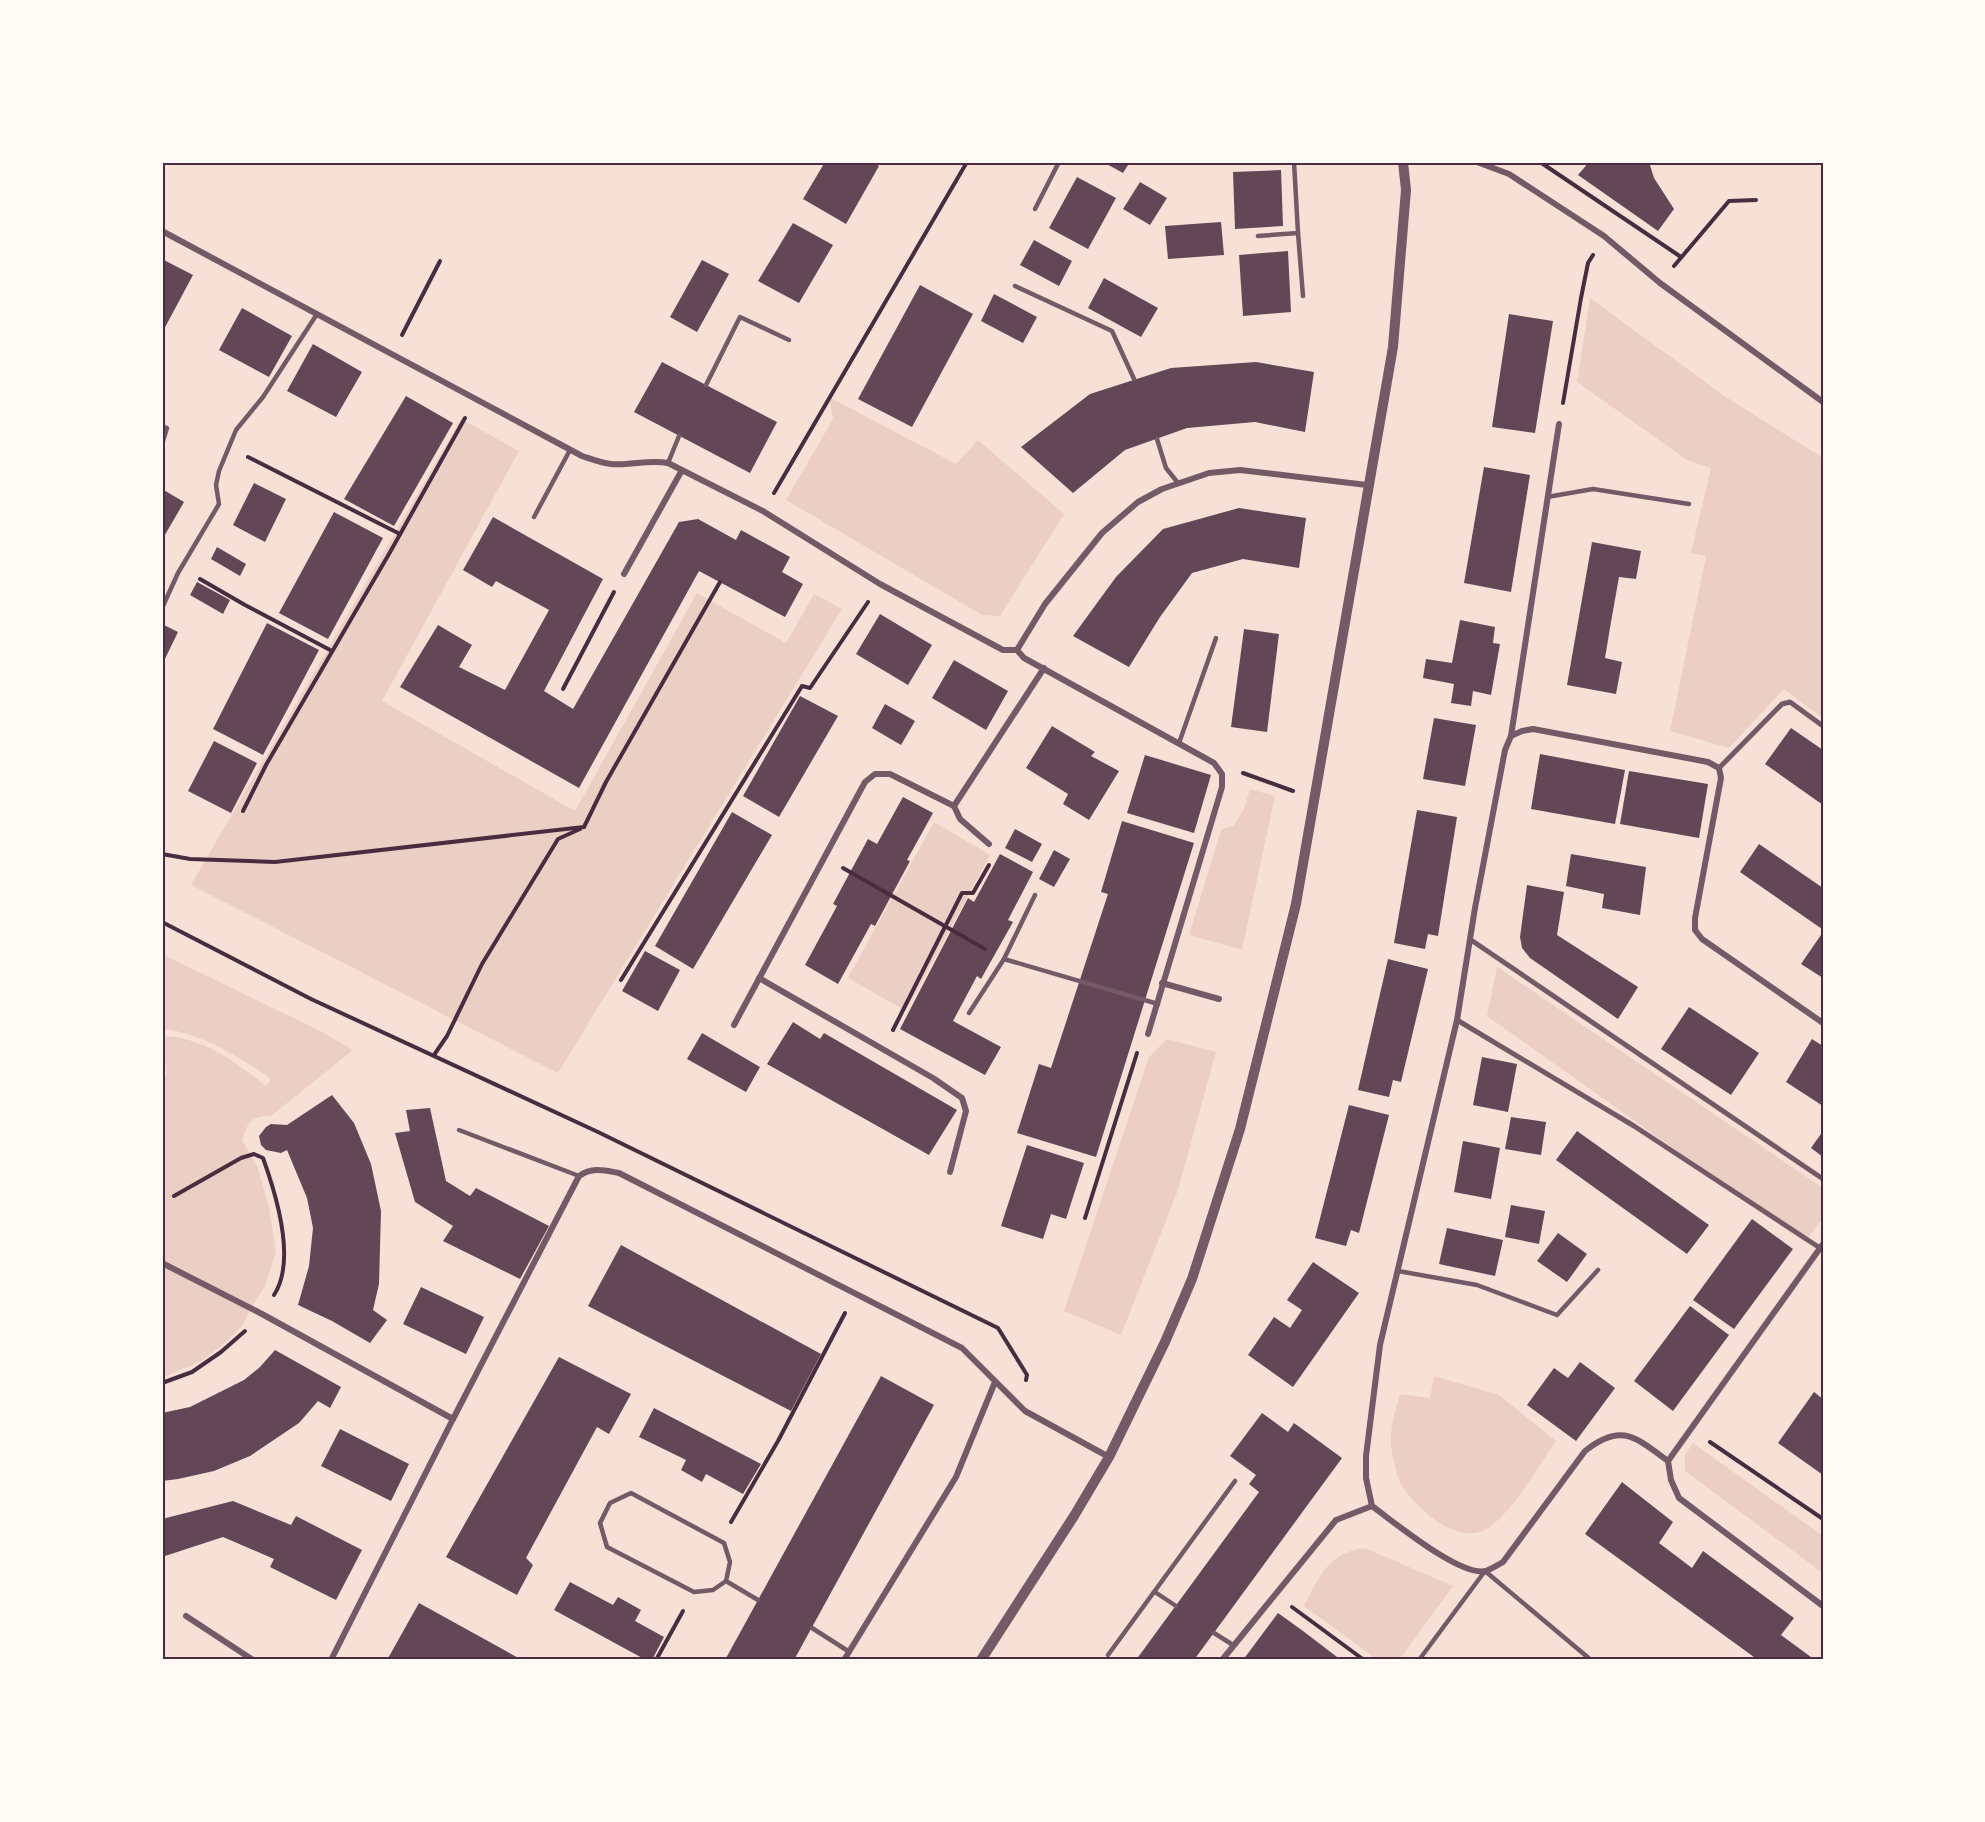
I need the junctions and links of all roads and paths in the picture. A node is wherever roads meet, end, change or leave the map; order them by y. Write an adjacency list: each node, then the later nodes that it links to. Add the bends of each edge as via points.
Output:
1 (967, 162): 38 (path)
2 (1059, 162): 8 (lane)
3 (1294, 162): 10 (lane)
4 (1403, 162): 35 (street, via 1406,190 1393,347)
5 (1477, 162): 12 (street, via 1509,174)
6 (1540, 162): 14 (path)
7 (1756, 200): 13 (path, via 1729,201)
8 (1035, 209)
9 (162, 231): 18 (street)
10 (1298, 233): 11 (lane); 17 (lane)
11 (1258, 236)
12 (1604, 236): 24 (street, via 1660,283); 25 (path, via 1588,263)
13 (1689, 248)
14 (1682, 257)
15 (440, 261): 20 (path)
16 (1016, 286): 21 (lane, via 1112,331)
17 (1303, 296)
18 (317, 314): 20 (street); 30 (lane, via 263,397 236,430)
19 (789, 340): 22 (lane, via 740,317)
20 (392, 355): 23 (street)
21 (1134, 379)
22 (706, 385)
23 (476, 399): 31 (street); 40 (path)
24 (1823, 402)
25 (1559, 424): 36 (street)
26 (162, 426): 29 (lane, via 166,428)
27 (680, 436): 32 (lane)
28 (1157, 439): 34 (lane, via 1166,468)
29 (162, 444)
30 (229, 448): 40 (path); 41 (lane, via 216,484 219,504)
31 (570, 450): 32 (street, via 609,464 656,460); 39 (lane)
32 (668, 463): 33 (street)
33 (682, 470): 38 (street); 42 (street)
34 (1178, 483): 35 (street, via 1209,473 1240,470); 47 (street, via 1138,502 1102,532 1045,604)
35 (1367, 485): 56 (street)
36 (1547, 497): 37 (lane, via 1593,489); 52 (street)
37 (1689, 504)
38 (763, 511): 44 (street)
39 (534, 517)
40 (400, 534): 48 (path)
41 (181, 567): 45 (lane); 48 (path)
42 (624, 574): 50 (path)
43 (720, 582): 59 (path)
44 (880, 584): 47 (street, via 1003,650); 69 (path, via 810,688 802,687)
45 (163, 606)
46 (1216, 639): 53 (lane)
47 (1017, 650): 49 (street)
48 (332, 651): 58 (path)
49 (1044, 668): 53 (street); 57 (street)
50 (563, 689)
51 (1823, 726): 55 (street, via 1790,702 1782,704)
52 (1511, 736): 55 (street, via 1533,729 1708,762); 66 (street, via 1505,750)
53 (1179, 743): 54 (street)
54 (1215, 763): 56 (path); 70 (street, via 1222,774 1222,787)
55 (1719, 768): 75 (street, via 1721,778 1695,930 1702,939)
56 (1314, 799): 97 (street, via 1296,904 1220,1196 1192,1279)
57 (954, 806): 60 (street, via 960,819); 62 (street, via 890,774 875,774 866,782)
58 (243, 811)
59 (584, 827): 61 (path, via 275,862); 79 (path, via 558,839 482,964)
60 (988, 844): 65 (path, via 995,852 974,893 962,893)
61 (162, 854)
62 (824, 857): 65 (path); 68 (street)
63 (1035, 895): 67 (lane)
64 (162, 922): 79 (path, via 311,999)
65 (945, 926): 67 (path); 78 (path)
66 (1471, 940): 74 (street); 83 (street)
67 (1004, 959): 72 (lane); 73 (lane)
68 (759, 978): 76 (street); 78 (street)
69 (621, 980)
70 (1162, 982): 71 (street); 72 (street)
71 (1219, 999)
72 (1158, 1004): 77 (street)
73 (969, 1013)
74 (1457, 1020): 86 (street, via 1634,1126); 89 (street)
75 (1823, 1023)
76 (734, 1025)
77 (1148, 1034): 85 (path, via 1138,1049)
78 (883, 1049): 81 (street, via 962,1098 966,1111)
79 (434, 1056): 94 (path, via 998,1328 1026,1375)
80 (459, 1130): 82 (lane)
81 (950, 1172)
82 (579, 1176): 90 (street, via 600,1169 619,1173); 95 (street)
83 (1823, 1179)
84 (174, 1196): 91 (path, via 241,1158 254,1154 263,1158 282,1226 283,1262 277,1290)
85 (1085, 1218)
86 (1822, 1246): 96 (street)
87 (162, 1263): 91 (street)
88 (1598, 1270): 89 (lane, via 1557,1315 1477,1286)
89 (1398, 1271): 100 (street, via 1380,1345 1366,1456)
90 (855, 1294): 92 (street, via 962,1348); 102 (path, via 727,1528)
91 (262, 1314): 93 (path, via 211,1359 192,1372); 95 (street)
92 (995, 1382): 94 (street); 115 (street, via 956,1477)
93 (162, 1383)
94 (1025, 1411): 97 (street)
95 (453, 1419): 118 (street)
96 (1692, 1430): 98 (street); 101 (path)
97 (1109, 1457): 121 (street)
98 (1668, 1461): 103 (street, via 1636,1438 1611,1434 1596,1441 1584,1451 1503,1562); 110 (street, via 1679,1498)
99 (1235, 1481): 106 (lane)
100 (1372, 1506): 103 (street, via 1465,1569); 107 (street, via 1336,1520)
101 (1823, 1519)
102 (724, 1543): 104 (lane, via 730,1562); 105 (lane, via 631,1493 610,1503 600,1523 607,1547)
103 (1485, 1571): 124 (lane); 125 (lane)
104 (726, 1581): 105 (lane, via 713,1590); 108 (lane)
105 (694, 1592): 119 (path)
106 (1155, 1592): 109 (lane); 116 (lane)
107 (1275, 1595): 114 (street); 123 (path)
108 (758, 1600)
109 (1176, 1606)
110 (1823, 1606)
111 (186, 1616): 117 (street)
112 (812, 1628): 115 (lane)
113 (1214, 1633): 114 (lane)
114 (1233, 1645): 122 (street)
115 (848, 1651): 120 (street)
116 (1108, 1655)
117 (253, 1660)
118 (332, 1660)
119 (656, 1660)
120 (844, 1660)
121 (981, 1660)
122 (1222, 1660)
123 (1364, 1660)
124 (1419, 1660)
125 (1591, 1660)

